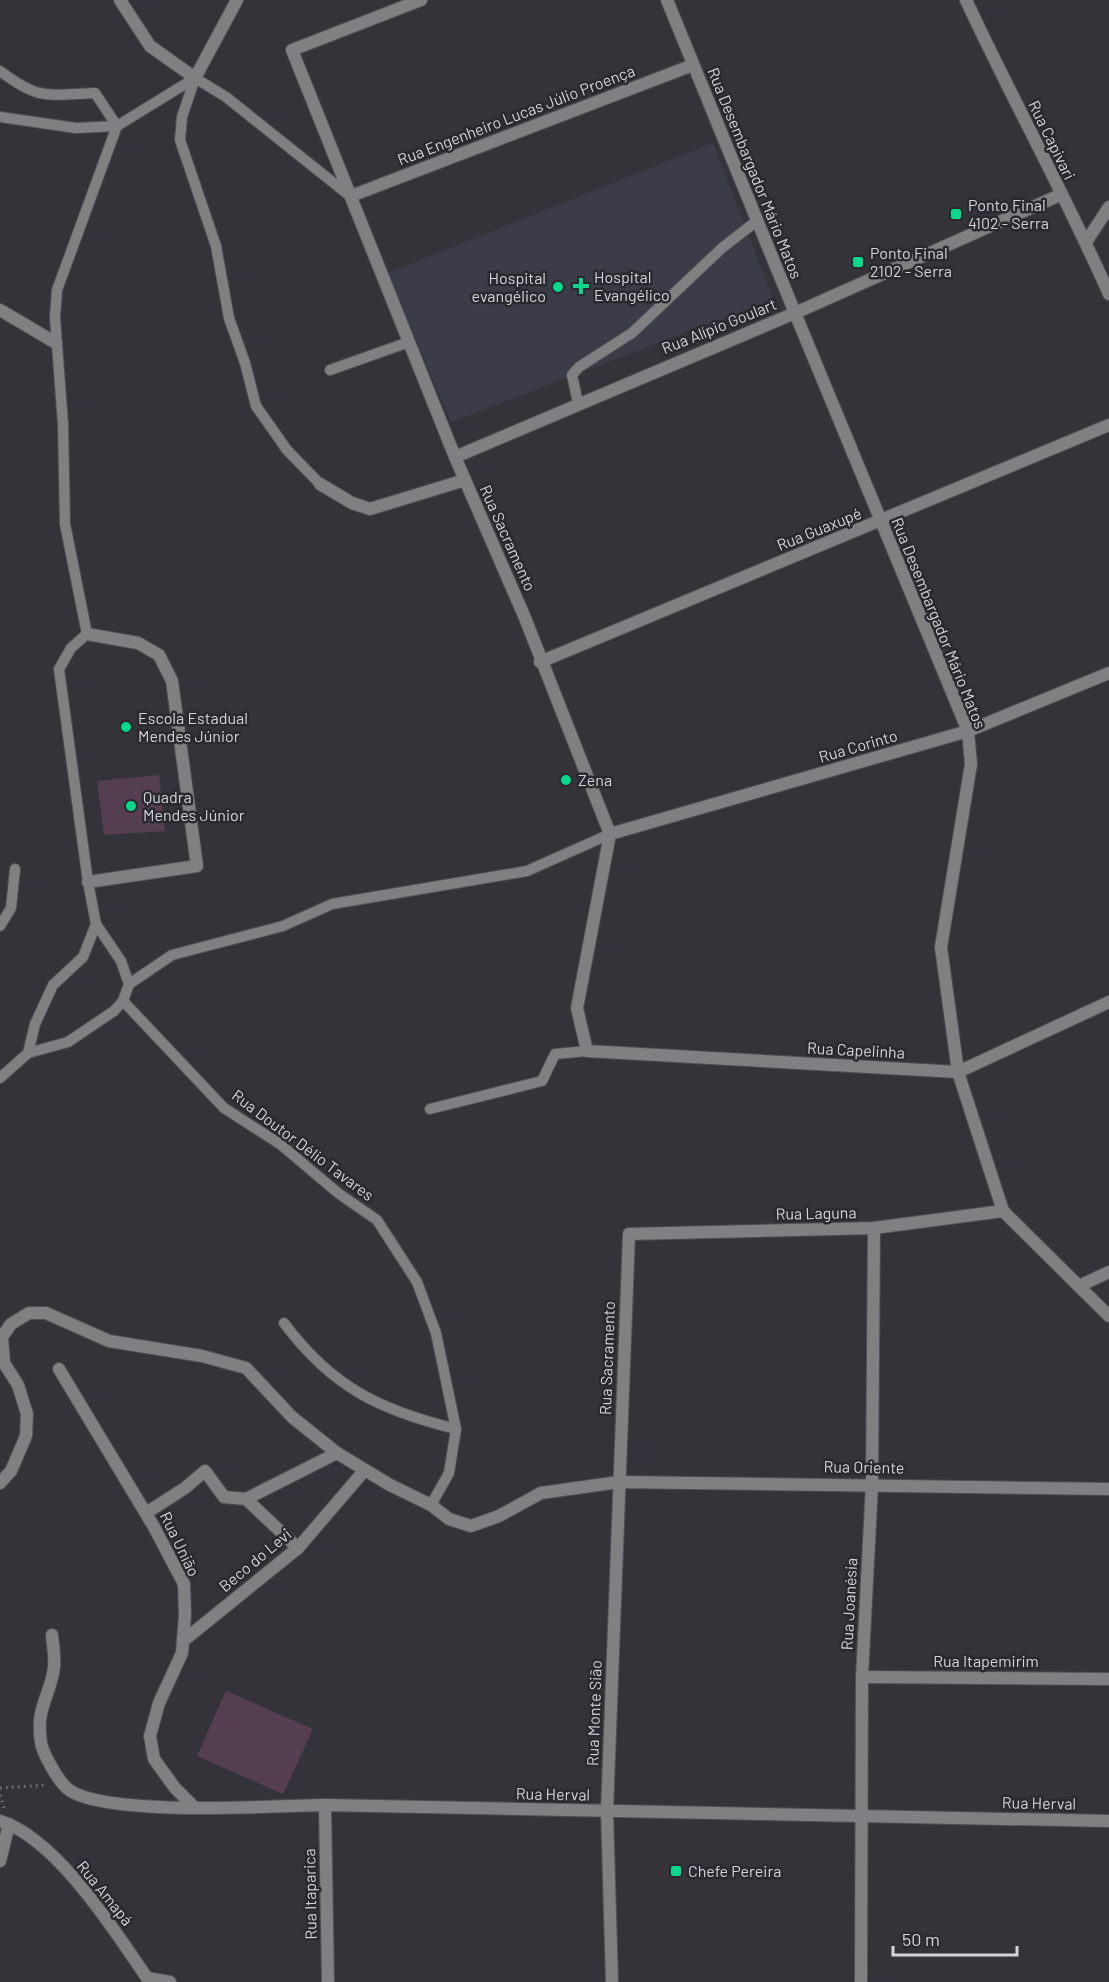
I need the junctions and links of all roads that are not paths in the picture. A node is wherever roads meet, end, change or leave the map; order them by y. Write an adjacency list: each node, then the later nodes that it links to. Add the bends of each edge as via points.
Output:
1 (120, 0): 8 (street, via 150,46)
2 (237, 0): 8 (street)
3 (421, 0): 12 (street, Rua Sacramento, via 292,50)
4 (667, 0): 6 (street, Rua Desembargador Mário Matos)
5 (967, 1): 11 (street, Rua Capivari)
6 (693, 65): 12 (street, Rua Engenheiro Lucas Júlio Proença); 14 (street, Rua Desembargador Mário Matos)
7 (0, 71): 10 (lane, via 25,90 41,95 94,93)
8 (195, 78): 10 (lane); 12 (lane, via 226,97); 26 (lane, via 180,140 216,246 229,318 246,363 256,406 287,450)
9 (0, 117): 10 (lane, via 76,128)
10 (117, 126): 19 (lane, via 57,290)
11 (1060, 195): 15 (street, Rua Capivari); 18 (street, Rua Alípio Goulart)
12 (351, 196): 20 (street, Rua Sacramento)
13 (1109, 207): 15 (street)
14 (758, 220): 18 (street, Rua Desembargador Mário Matos); 22 (lane, via 713,255 632,333 579,367 572,375)
15 (1086, 242): 16 (street, Rua Capivari)
16 (1109, 294)
17 (0, 310): 19 (street)
18 (795, 313): 22 (street, Rua Alípio Goulart); 27 (street, Rua Desembargador Mário Matos)
19 (56, 342): 28 (lane, via 65,524)
20 (409, 342): 21 (lane); 24 (street, Rua Sacramento)
21 (330, 370)
22 (578, 403): 24 (street, Rua Alípio Goulart)
23 (1109, 425): 27 (street, Rua Guaxupé)
24 (455, 457): 25 (street, Rua Sacramento)
25 (465, 480): 26 (street, via 370,509); 29 (street, Rua Sacramento)
26 (320, 484)
27 (880, 522): 29 (street, Rua Guaxupé); 31 (street, Rua Desembargador Mário Matos)
28 (87, 634): 34 (lane, via 71,648 59,669); 34 (street, via 138,642 159,655 172,681 196,866)
29 (540, 662): 32 (street, Rua Sacramento)
30 (1109, 673): 31 (street, Rua Corinto)
31 (968, 731): 32 (street, Rua Corinto); 42 (street, Rua Desembargador Mário Matos, via 971,764 941,947)
32 (610, 834): 37 (lane, via 527,871 332,904 283,926 172,955); 40 (street, via 577,1008)
33 (15, 869): 36 (lane, via 11,908)
34 (88, 882): 35 (lane)
35 (96, 924): 37 (lane, via 121,961); 41 (lane, via 83,957 53,985 35,1024)
36 (0, 926)
37 (129, 984): 38 (lane)
38 (123, 1001): 41 (lane, via 68,1042); 53 (lane, Rua Doutor Délio Tavares, via 224,1108 280,1144 377,1220 417,1282 436,1333)
39 (1109, 1002): 42 (street, Rua Capelinha)
40 (586, 1051): 42 (street, Rua Capelinha); 44 (lane, via 555,1054 542,1081)
41 (28, 1053): 43 (lane)
42 (958, 1072): 45 (street, Rua Desembargador Mário Matos)
43 (0, 1078)
44 (430, 1109)
45 (1004, 1211): 46 (street, Rua Laguna); 49 (street, Rua Desembargador Mário Matos)
46 (874, 1228): 47 (street, Rua Laguna); 58 (street, Rua Joanésia)
47 (629, 1234): 56 (street, Rua Sacramento)
48 (1109, 1272): 49 (street)
49 (1079, 1286): 50 (street, Rua Desembargador Mário Matos)
50 (1109, 1316)
51 (284, 1323): 53 (lane, via 301,1346 344,1386 407,1417)
52 (59, 1369): 62 (street, Rua União)
53 (456, 1429): 61 (lane, Rua Doutor Délio Tavares, via 449,1473)
54 (337, 1453): 55 (street); 57 (street, via 292,1418 246,1368 202,1356 109,1341 46,1313 29,1313 11,1324 2,1337 4,1363 18,1385 27,1414 26,1436 11,1471); 60 (street)
55 (364, 1471): 61 (street); 63 (street, Beco do Levi)
56 (619, 1482): 58 (street, Rua Oriente); 61 (street, Rua Oriente, via 541,1493 471,1526 449,1519); 70 (street, Rua Monte Sião)
57 (0, 1483)
58 (872, 1484): 59 (street, Rua Oriente); 66 (street, Rua Joanésia)
59 (1109, 1489)
60 (246, 1499): 62 (street, via 224,1497 205,1472); 63 (street)
61 (431, 1506)
62 (146, 1513): 65 (street, Rua União, via 184,1584)
63 (298, 1548): 65 (street, Beco do Levi)
64 (52, 1635): 69 (street, Rua Herval, via 54,1668 42,1703 39,1728 41,1745 68,1789 122,1805)
65 (183, 1641): 69 (street, Rua União, via 150,1736 154,1759)
66 (862, 1677): 67 (street, Rua Itapemirim); 71 (street, Rua Joanésia)
67 (1109, 1679)
68 (326, 1805): 69 (street, Rua Herval); 70 (street, Rua Herval); 77 (street, Rua Itaparica)
69 (195, 1808)
70 (607, 1811): 71 (street, Rua Herval); 78 (street, Rua Monte Sião)
71 (861, 1816): 72 (street, Rua Herval); 79 (street, Rua Joanésia)
72 (1109, 1821)
73 (5, 1823): 74 (street); 75 (street, Rua Amapá, via 51,1854 103,1914)
74 (0, 1861)
75 (147, 1980): 76 (street, Rua Amapá)
76 (170, 1982)
77 (328, 1982)
78 (612, 1982)
79 (861, 1982)

